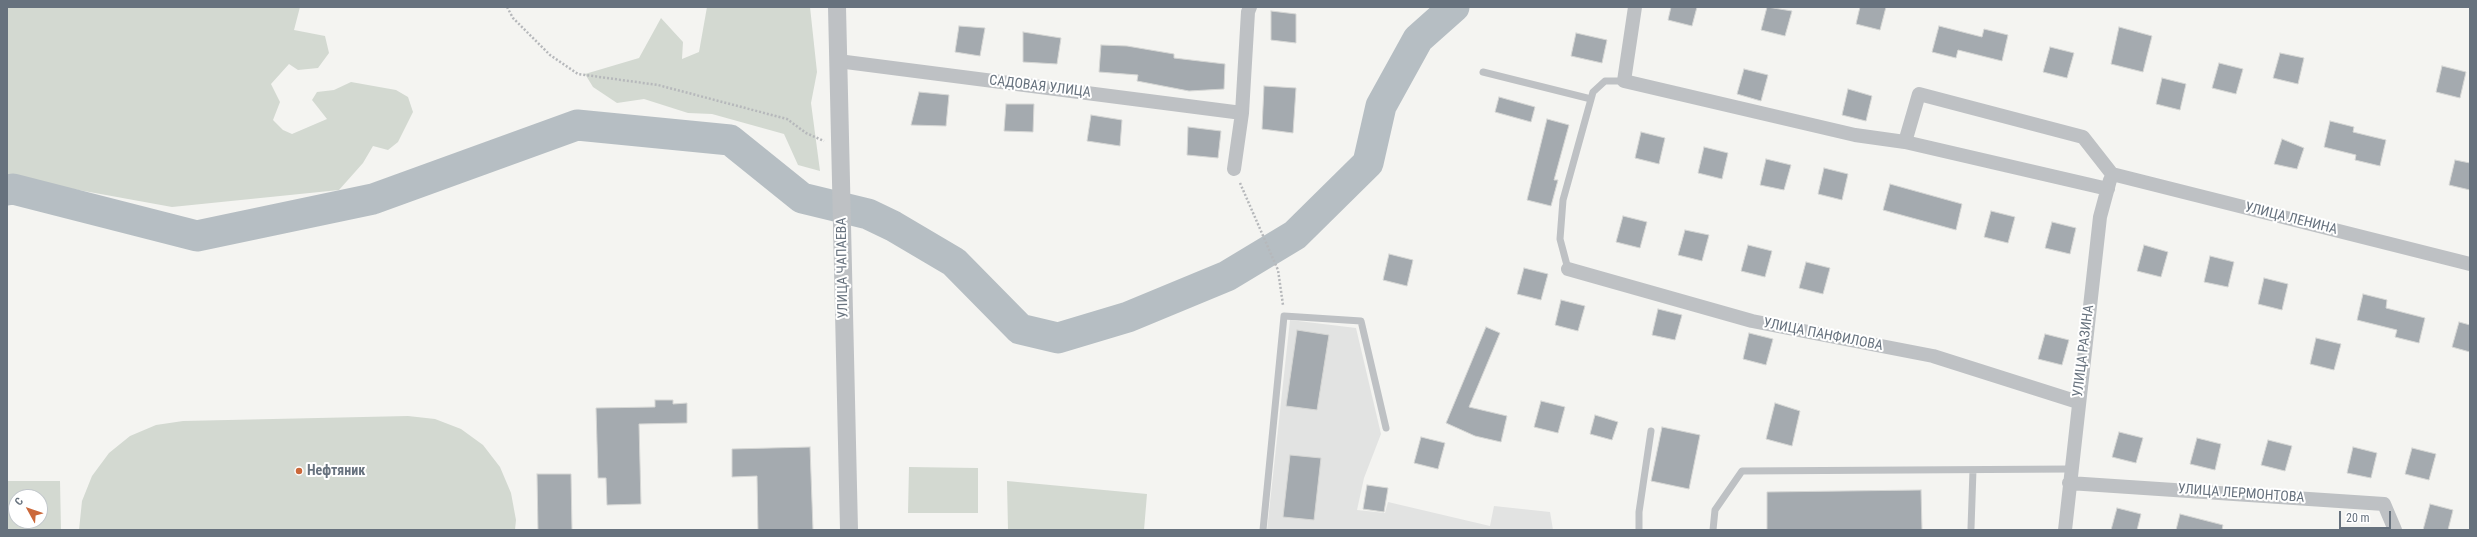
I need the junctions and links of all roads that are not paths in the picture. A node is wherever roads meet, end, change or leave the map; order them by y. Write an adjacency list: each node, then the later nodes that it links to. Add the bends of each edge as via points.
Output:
1 (837, 7): 4 (street, УЛИЦА ЧАПАЕВА)
2 (1250, 7): 8 (street)
3 (1635, 7): 6 (street)
4 (838, 61): 8 (street, САДОВАЯ УЛИЦА); 21 (street, УЛИЦА ЧАПАЕВА)
5 (1483, 72): 7 (lane)
6 (1624, 81): 7 (lane, via 1605,81 1593,92); 9 (street, via 1855,135)
7 (1591, 98): 14 (lane, via 1563,200 1560,239)
8 (1242, 113): 10 (street)
9 (1906, 142): 11 (street, via 1919,94 2083,137); 12 (street)
10 (1234, 169)
11 (2112, 174): 12 (street, УЛИЦА РАЗИНА); 13 (street, УЛИЦА ЛЕНИНА)
12 (2108, 189): 15 (street, УЛИЦА РАЗИНА, via 2100,217)
13 (2470, 264)
14 (1568, 269): 15 (street, УЛИЦА ПАНФИЛОВА, via 1752,321 1933,356)
15 (2078, 402): 19 (street, УЛИЦА РАЗИНА)
16 (1386, 428): 22 (lane, via 1361,321 1284,316)
17 (1651, 431): 23 (lane, via 1639,512)
18 (1973, 470): 19 (lane); 20 (lane); 24 (lane, via 1742,471 1715,510)
19 (2070, 476): 25 (street, УЛИЦА РАЗИНА); 26 (street, УЛИЦА ЛЕРМОНТОВА, via 2384,504)
20 (1971, 528)
21 (849, 530)
22 (1262, 530)
23 (1639, 530)
24 (1713, 530)
25 (2065, 530)
26 (2395, 530)

